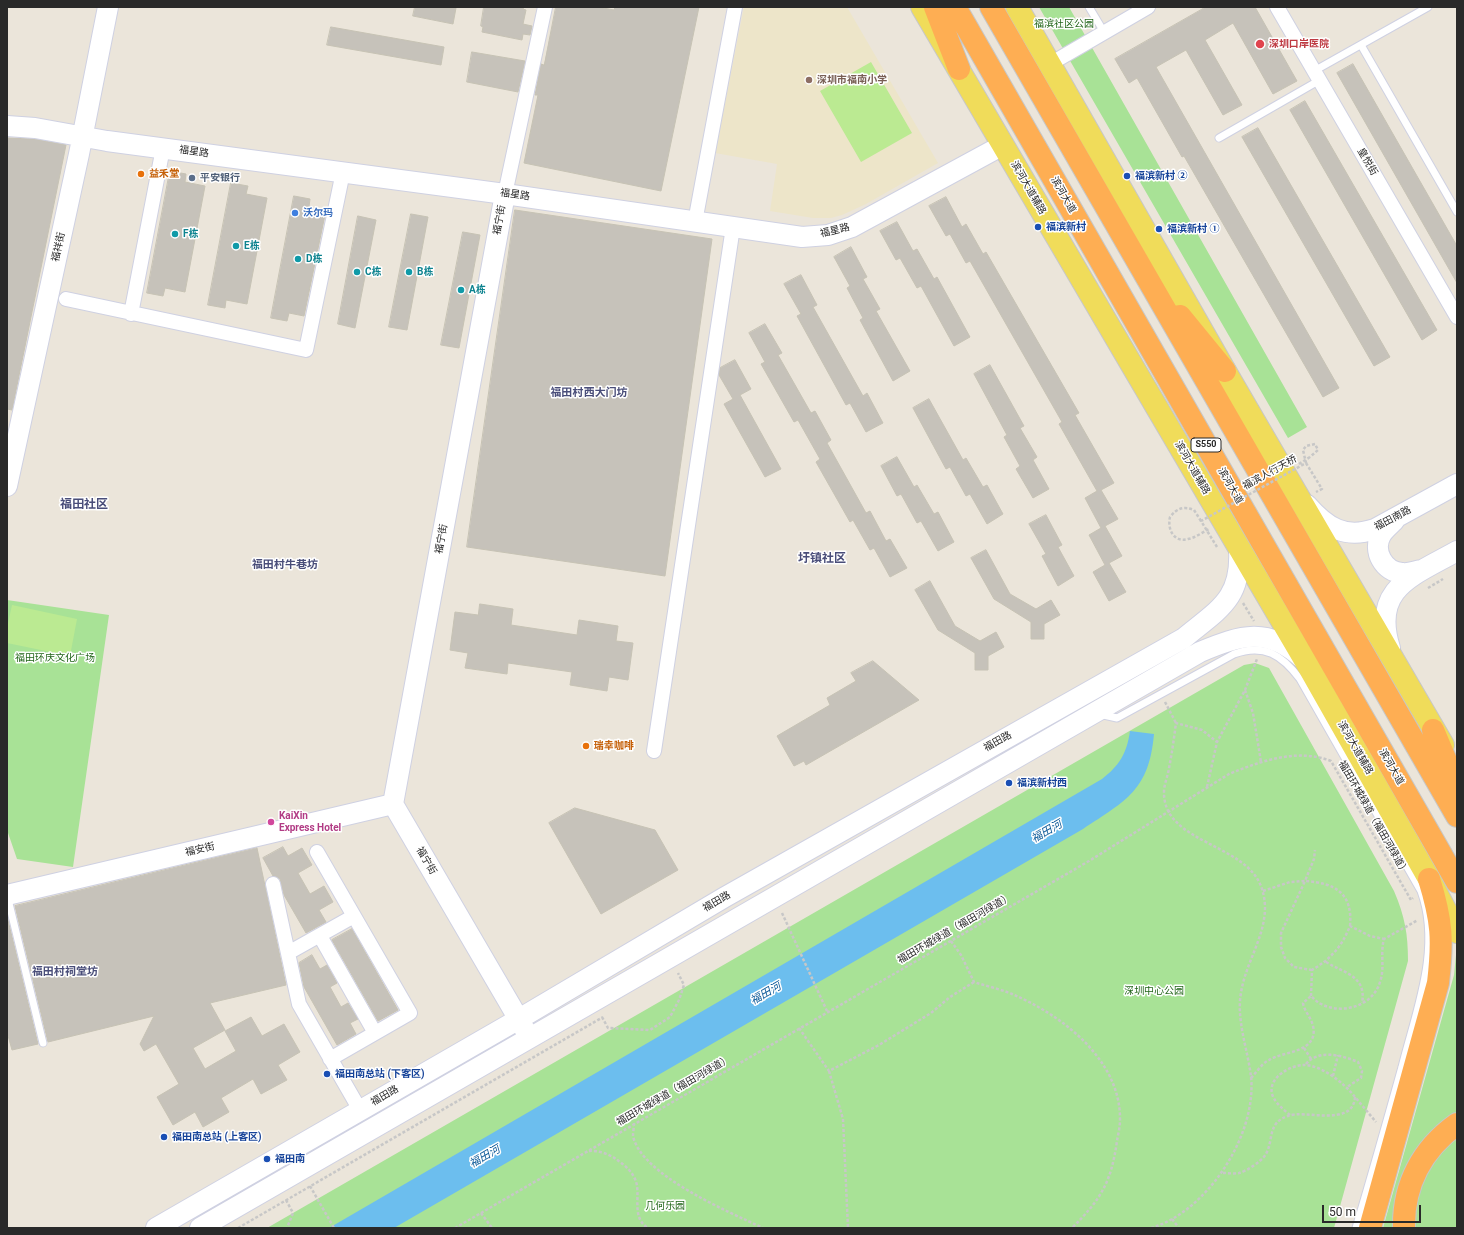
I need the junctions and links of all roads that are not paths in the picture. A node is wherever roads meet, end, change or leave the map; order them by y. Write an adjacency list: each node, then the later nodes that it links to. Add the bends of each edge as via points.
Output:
1 (108, 7): 19 (main road, 福祥街)
2 (545, 7): 24 (street, 福宁街)
3 (735, 7): 26 (street)
4 (922, 7): 16 (main road, 滨河大道辅路)
5 (935, 7): 16 (highway)
6 (955, 7): 51 (highway, 滨河大道 / S550)
7 (991, 7): 28 (highway)
8 (1017, 7): 15 (main road)
9 (1089, 7): 13 (lane)
10 (1148, 7): 13 (street)
11 (1277, 7): 17 (street, 皇悦街)
12 (1428, 7): 14 (lane)
13 (1104, 32): 15 (street)
14 (1361, 45): 17 (lane); 25 (lane)
15 (1050, 64): 32 (main road)
16 (958, 69): 21 (main road, 滨河大道辅路)
17 (1317, 76): 20 (lane); 31 (street, 皇悦街)
18 (7, 126): 19 (main road, 福星路)
19 (82, 136): 22 (main road, 福星路); 34 (main road, 福祥街)
20 (1219, 138)
21 (1003, 146): 27 (main road, 福星路, via 866,221 840,232 802,237); 37 (main road, 滨河大道辅路)
22 (163, 148): 23 (main road, 福星路); 30 (street)
23 (343, 172): 24 (main road, 福星路); 30 (street, via 306,350)
24 (505, 194): 26 (main road, 福星路); 47 (main road, 福宁街)
25 (1457, 212)
26 (695, 222): 27 (main road, 福星路)
27 (733, 227): 44 (street)
28 (1138, 264): 32 (highway); 48 (highway)
29 (66, 299): 30 (street)
30 (131, 314)
31 (1457, 317)
32 (1225, 371): 35 (main road)
33 (1457, 484): 36 (main road, 福田南路)
34 (7, 486)
35 (1293, 488): 36 (main road, 福田南路, via 1323,521 1350,534 1375,529); 40 (main road)
36 (1398, 517): 39 (main road, via 1381,536 1378,551 1381,559 1386,566 1401,573)
37 (1239, 549): 41 (main road, 滨河大道辅路); 58 (main road, 福田路, via 1240,566 1232,593 1225,604 1184,638 737,890)
38 (1457, 551): 39 (main road)
39 (1428, 568): 40 (main road, via 1397,589 1385,611 1386,635)
40 (1393, 658): 43 (main road)
41 (1306, 662): 42 (main road, via 1292,649 1272,638 1258,636 1233,640 1200,652); 50 (main road, 滨河大道辅路)
42 (1094, 714): 60 (main road); 67 (lane, via 1117,718 1244,650 1258,649 1281,658 1300,680 1422,896 1427,911 1429,944 1422,989)
43 (1433, 730): 45 (main road); 46 (highway)
44 (654, 752)
45 (1457, 767)
46 (1457, 788)
47 (393, 804): 53 (main road, 福安街); 58 (main road, 福宁街)
48 (1457, 816)
49 (317, 852): 54 (street)
50 (1429, 879): 55 (main road, 滨河大道辅路); 68 (highway, via 1441,924 1438,983)
51 (1457, 882)
52 (273, 884): 57 (street)
53 (7, 895): 61 (lane)
54 (354, 916): 56 (street); 59 (street, via 410,1013)
55 (1457, 932)
56 (320, 936): 57 (street); 59 (street)
57 (288, 954): 62 (street, via 299,1004)
58 (519, 1019): 60 (main road, 福宁街); 63 (main road, 福田路)
59 (375, 1033): 62 (street)
60 (530, 1039): 66 (main road)
61 (43, 1043)
62 (330, 1059): 63 (street)
63 (360, 1110): 65 (main road, 福田路)
64 (1457, 1124): 69 (highway, via 1437,1140 1416,1168 1404,1210)
65 (156, 1228)
66 (200, 1228)
67 (1356, 1228)
68 (1370, 1228)
69 (1404, 1228)

